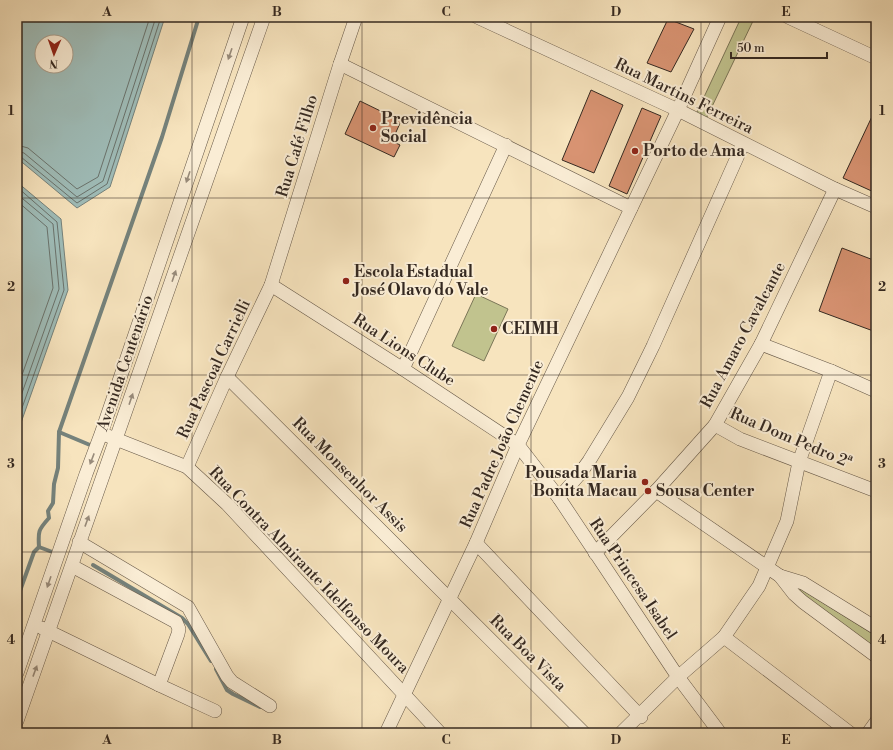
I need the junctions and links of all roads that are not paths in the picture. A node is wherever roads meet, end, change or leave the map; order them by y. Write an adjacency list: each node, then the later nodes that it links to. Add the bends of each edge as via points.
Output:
1 (243, 17): 10 (street, Avenida Centenário, one-way to 10)
2 (264, 17): 11 (street, Avenida Centenário)
3 (356, 17): 8 (street, Rua Café Filho)
4 (477, 17): 9 (street, Rua Martins Ferreira)
5 (720, 17): 9 (street, Rua Padre João Clemente)
6 (788, 17): 7 (street)
7 (876, 58)
8 (340, 64): 13 (street); 17 (street, Rua Café Filho)
9 (678, 110): 12 (street, Rua Martins Ferreira); 16 (street, Rua Padre João Clemente)
10 (202, 136): 11 (street); 24 (street, Avenida Centenário, one-way to 24)
11 (221, 141): 25 (street, Avenida Centenário, one-way to 11)
12 (744, 144): 14 (street, Rua Martins Ferreira); 31 (street, via 628,397 589,461)
13 (506, 145): 16 (street); 19 (street)
14 (835, 189): 15 (street, Rua Martins Ferreira); 18 (street, Rua Amaro Cavalcante)
15 (876, 207)
16 (631, 208): 26 (street, Rua Padre João Clemente)
17 (271, 285): 19 (street, Rua Lions Clube); 21 (street, Rua Pascoal Carrielli)
18 (761, 344): 20 (street); 23 (street, Rua Amaro Cavalcante)
19 (403, 369): 26 (street, Rua Lions Clube)
20 (831, 371): 22 (street); 27 (street)
21 (227, 377): 28 (street, Rua Pascoal Carrielli); 38 (street, Rua Monsenhor Assis)
22 (875, 389)
23 (715, 425): 27 (street, Rua Dom Pedro 2ª, via 740,439); 29 (street, Rua Amaro Cavalcante)
24 (101, 434): 25 (street, Rua Contra Almirante Idelfonso Moura); 39 (street, Avenida Centenário, one-way to 39)
25 (117, 439): 28 (street, Rua Contra Almirante Idelfonso Moura); 32 (street, Avenida Centenário, one-way to 25)
26 (518, 445): 31 (street, Rua Princesa Isabel); 33 (street, Rua Padre João Clemente)
27 (798, 462): 30 (street, Rua Dom Pedro 2ª); 36 (street, via 787,521)
28 (187, 467): 47 (street, Rua Contra Almirante Idelfonso Moura, via 227,504)
29 (656, 491): 34 (street, Rua Amaro Cavalcante); 36 (street)
30 (876, 491)
31 (559, 498): 34 (street, Rua Princesa Isabel)
32 (79, 542): 35 (street, Avenida Centenário); 48 (street, via 188,607 229,679)
33 (476, 542): 38 (street, Rua Padre João Clemente); 50 (street)
34 (595, 554): 45 (street, Rua Princesa Isabel)
35 (72, 566): 41 (street, Avenida Centenário); 46 (street, via 176,622 178,634)
36 (768, 568): 37 (street); 42 (street, via 759,586)
37 (780, 576): 40 (street, via 804,583); 43 (street, via 803,602)
38 (449, 598): 47 (street, Rua Padre João Clemente); 55 (street, Rua Boa Vista)
39 (34, 624): 41 (street); 44 (street, Avenida Centenário)
40 (876, 628)
41 (49, 631): 46 (street); 51 (street, Avenida Centenário, one-way to 41)
42 (724, 636): 45 (street); 58 (street)
43 (876, 656)
44 (17, 673)
45 (678, 677): 50 (street); 57 (street, Rua Princesa Isabel)
46 (159, 685): 49 (street)
47 (404, 694): 53 (street, Rua Padre João Clemente); 54 (street, Rua Contra Almirante Idelfonso Moura)
48 (270, 706)
49 (215, 711)
50 (641, 716): 56 (street)
51 (17, 721)
52 (876, 722): 59 (street)
53 (386, 733)
54 (440, 733)
55 (584, 733)
56 (620, 733)
57 (720, 733)
58 (850, 733)
59 (868, 733)

